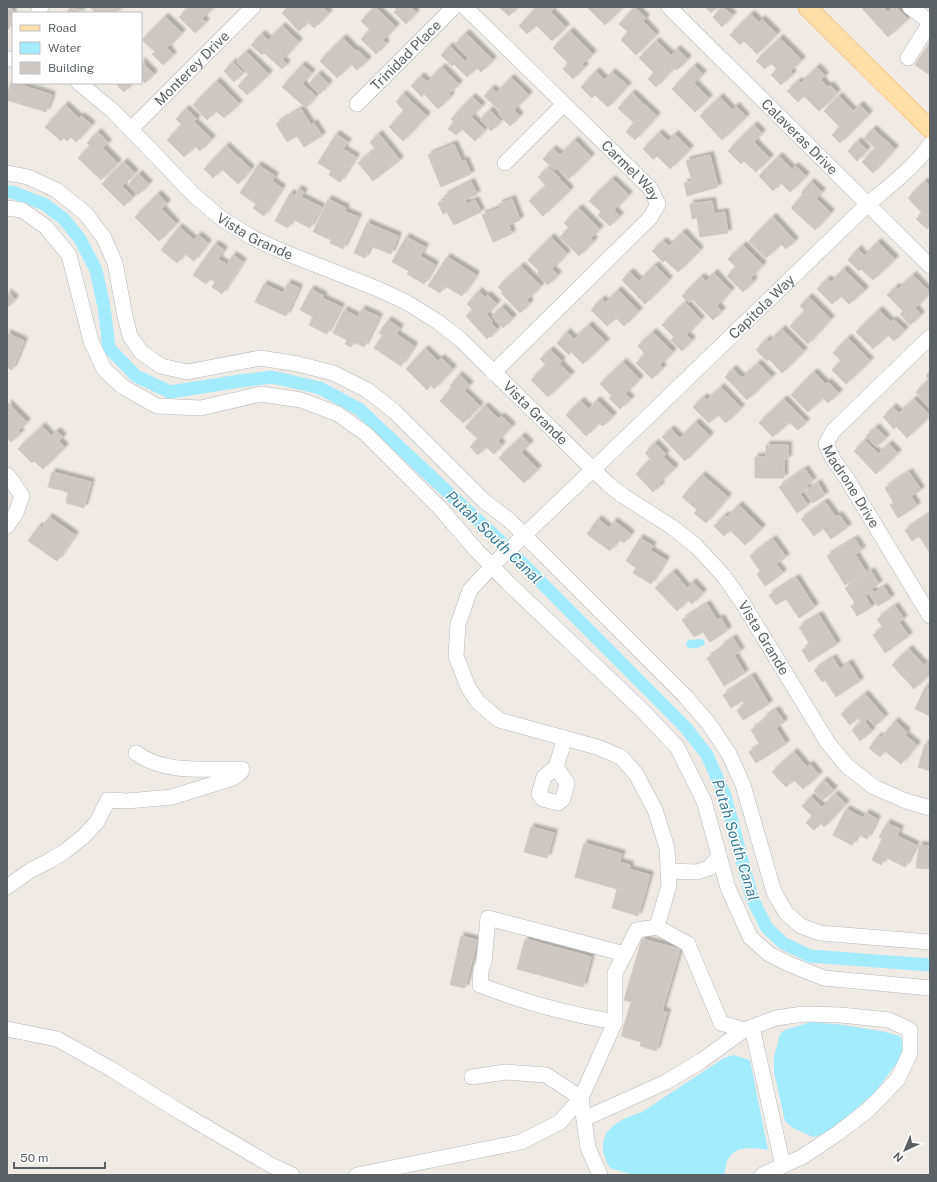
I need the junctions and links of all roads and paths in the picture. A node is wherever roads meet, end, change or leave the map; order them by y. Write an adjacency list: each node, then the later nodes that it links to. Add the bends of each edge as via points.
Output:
1 (253, 7): 12 (street, Monterey Drive)
2 (454, 7): 10 (street, Trinidad Place)
3 (465, 7): 11 (street, Carmel Way)
4 (669, 7): 17 (street, Calaveras Drive)
5 (807, 7): 13 (main road)
6 (910, 7): 7 (street)
7 (930, 23): 8 (street)
8 (908, 58)
9 (80, 84): 12 (street, Vista Grande)
10 (358, 104)
11 (564, 104): 15 (street); 21 (street, Carmel Way, via 650,188 658,204 650,218)
12 (130, 129): 21 (street, Vista Grande, via 195,196 222,219 253,238 286,253 406,302 460,339)
13 (930, 129)
14 (930, 144): 17 (street, Capitola Way, via 925,152)
15 (505, 163)
16 (7, 174): 25 (street, via 28,177 56,190 85,214 104,238 115,263 130,336 141,352 161,366 187,372 260,358 333,373 367,390 394,411 484,501 508,520)
17 (868, 204): 19 (street, Calaveras Drive); 22 (street, Capitola Way)
18 (7, 208): 26 (street, via 22,210 46,227 69,255 91,342 104,369 123,387 157,406 201,408 261,394 302,400 338,414 366,434 440,508 477,551)
19 (930, 266)
20 (930, 337): 27 (street, Madrone Drive, via 833,431 826,444)
21 (493, 373): 22 (street, Vista Grande)
22 (593, 470): 25 (street, Capitola Way); 31 (street, Vista Grande, via 622,495 672,527 696,546 723,575 828,743 847,766 874,786 906,801)
23 (7, 475): 24 (street, via 22,496 16,513)
24 (7, 526)
25 (521, 537): 26 (street, Capitola Way); 36 (street, via 685,696 709,724 729,754 743,785 774,892 786,913 801,926 820,933)
26 (494, 564): 28 (street, Capitola Way, via 470,590 458,624 456,656 468,687 478,702 499,720); 32 (street, via 506,581 642,710 677,747 704,801)
27 (930, 616)
28 (565, 738): 30 (street); 33 (street, Capitola Way, via 621,757 636,774 656,810 667,848)
29 (136, 753): 34 (street, via 145,760 186,770 242,768 233,778 172,797 127,801 105,796 97,822 84,836 64,852)
30 (556, 767)
31 (930, 808)
32 (719, 856): 33 (street, via 709,868 697,872); 38 (street, via 728,888 750,937 769,954 824,978)
33 (668, 870): 35 (street, Capitola Way, via 669,885)
34 (7, 887)
35 (657, 927): 37 (street, via 637,930); 40 (street, via 688,944 721,1023)
36 (930, 942)
37 (625, 954): 39 (street, via 615,973); 39 (street, via 488,918 480,985 551,1009)
38 (930, 988)
39 (615, 1022): 43 (street)
40 (748, 1028): 44 (street, via 666,1082); 45 (street); 45 (street, via 776,1018 803,1014 889,1020 910,1030 910,1053 898,1079 868,1110 838,1133 802,1157)
41 (7, 1029): 46 (street, via 57,1040)
42 (472, 1077): 43 (street, via 506,1072 546,1075)
43 (582, 1098): 44 (street); 47 (street, via 560,1122 521,1142)
44 (584, 1119): 48 (street, via 588,1148)
45 (783, 1166): 49 (street)
46 (292, 1175)
47 (357, 1175)
48 (600, 1175)
49 (762, 1175)

